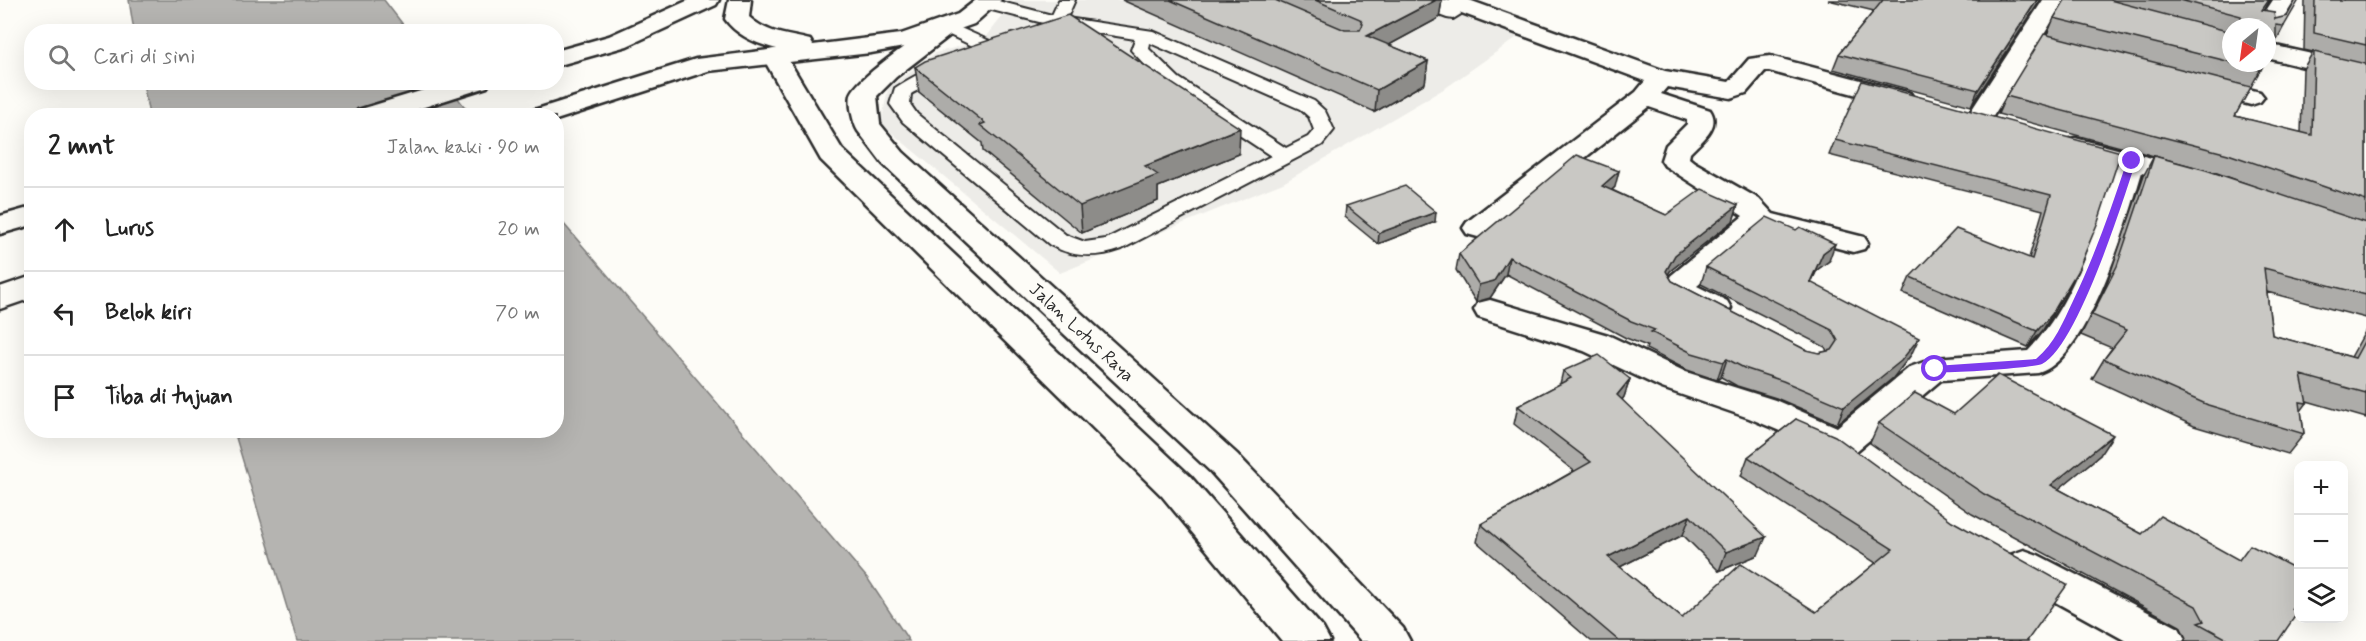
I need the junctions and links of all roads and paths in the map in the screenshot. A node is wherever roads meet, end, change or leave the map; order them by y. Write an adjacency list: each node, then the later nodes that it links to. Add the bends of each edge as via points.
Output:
1 (740, 0): 14 (street, via 737,19 767,40 792,45)
2 (1067, 0): 10 (lane)
3 (1415, 0): 8 (lane)
4 (2054, 0): 13 (street)
5 (2284, 0): 9 (street)
6 (988, 1): 10 (lane); 11 (street, via 966,19)
7 (695, 4): 18 (street, via 618,41)
8 (1450, 7): 22 (street)
9 (2273, 18)
10 (1057, 22): 12 (lane); 15 (lane)
11 (946, 28): 14 (street, via 906,40); 15 (lane); 29 (street, via 887,72 864,95)
12 (1147, 34): 32 (lane, via 1140,50 1172,82); 32 (lane, via 1307,105 1323,124 1322,134)
13 (2029, 40): 19 (street); 28 (street)
14 (860, 47): 17 (street)
15 (1002, 53): 32 (lane, via 921,80 902,92 900,104 910,118 1058,240 1080,249 1094,250 1114,244)
16 (2276, 53): 20 (street)
17 (774, 56): 27 (street, via 705,64); 30 (street)
18 (564, 57)
19 (2107, 60)
20 (2366, 74)
21 (2184, 80): 24 (street)
22 (1653, 88): 25 (street, via 1731,90 1758,64 1770,63); 36 (street, via 1703,119 1676,150 1675,160 1750,206 1758,213); 38 (street)
23 (452, 90): 26 (street)
24 (2251, 97)
25 (1923, 105)
26 (393, 108)
27 (564, 109)
28 (1978, 120)
29 (867, 125): 30 (street); 46 (street, Jalan Lotus Raya, via 893,158 1224,463)
30 (817, 129): 45 (street, via 831,154 1176,486)
31 (2055, 141): 33 (street)
32 (1285, 156)
33 (2132, 161): 34 (street); 42 (street, via 2102,251 2050,352 2038,362 1935,369 1922,375 1855,454 1762,409 1674,380 1596,344)
34 (2217, 185)
35 (24, 218): 37 (street)
36 (1758, 219): 39 (street); 43 (street, via 1679,285 1687,294)
37 (0, 225)
38 (1478, 228)
39 (1853, 243)
40 (24, 289): 41 (street)
41 (0, 299)
42 (1490, 310)
43 (1746, 323)
44 (1995, 550): 47 (street)
45 (1308, 641)
46 (1388, 641)
47 (2164, 641)

